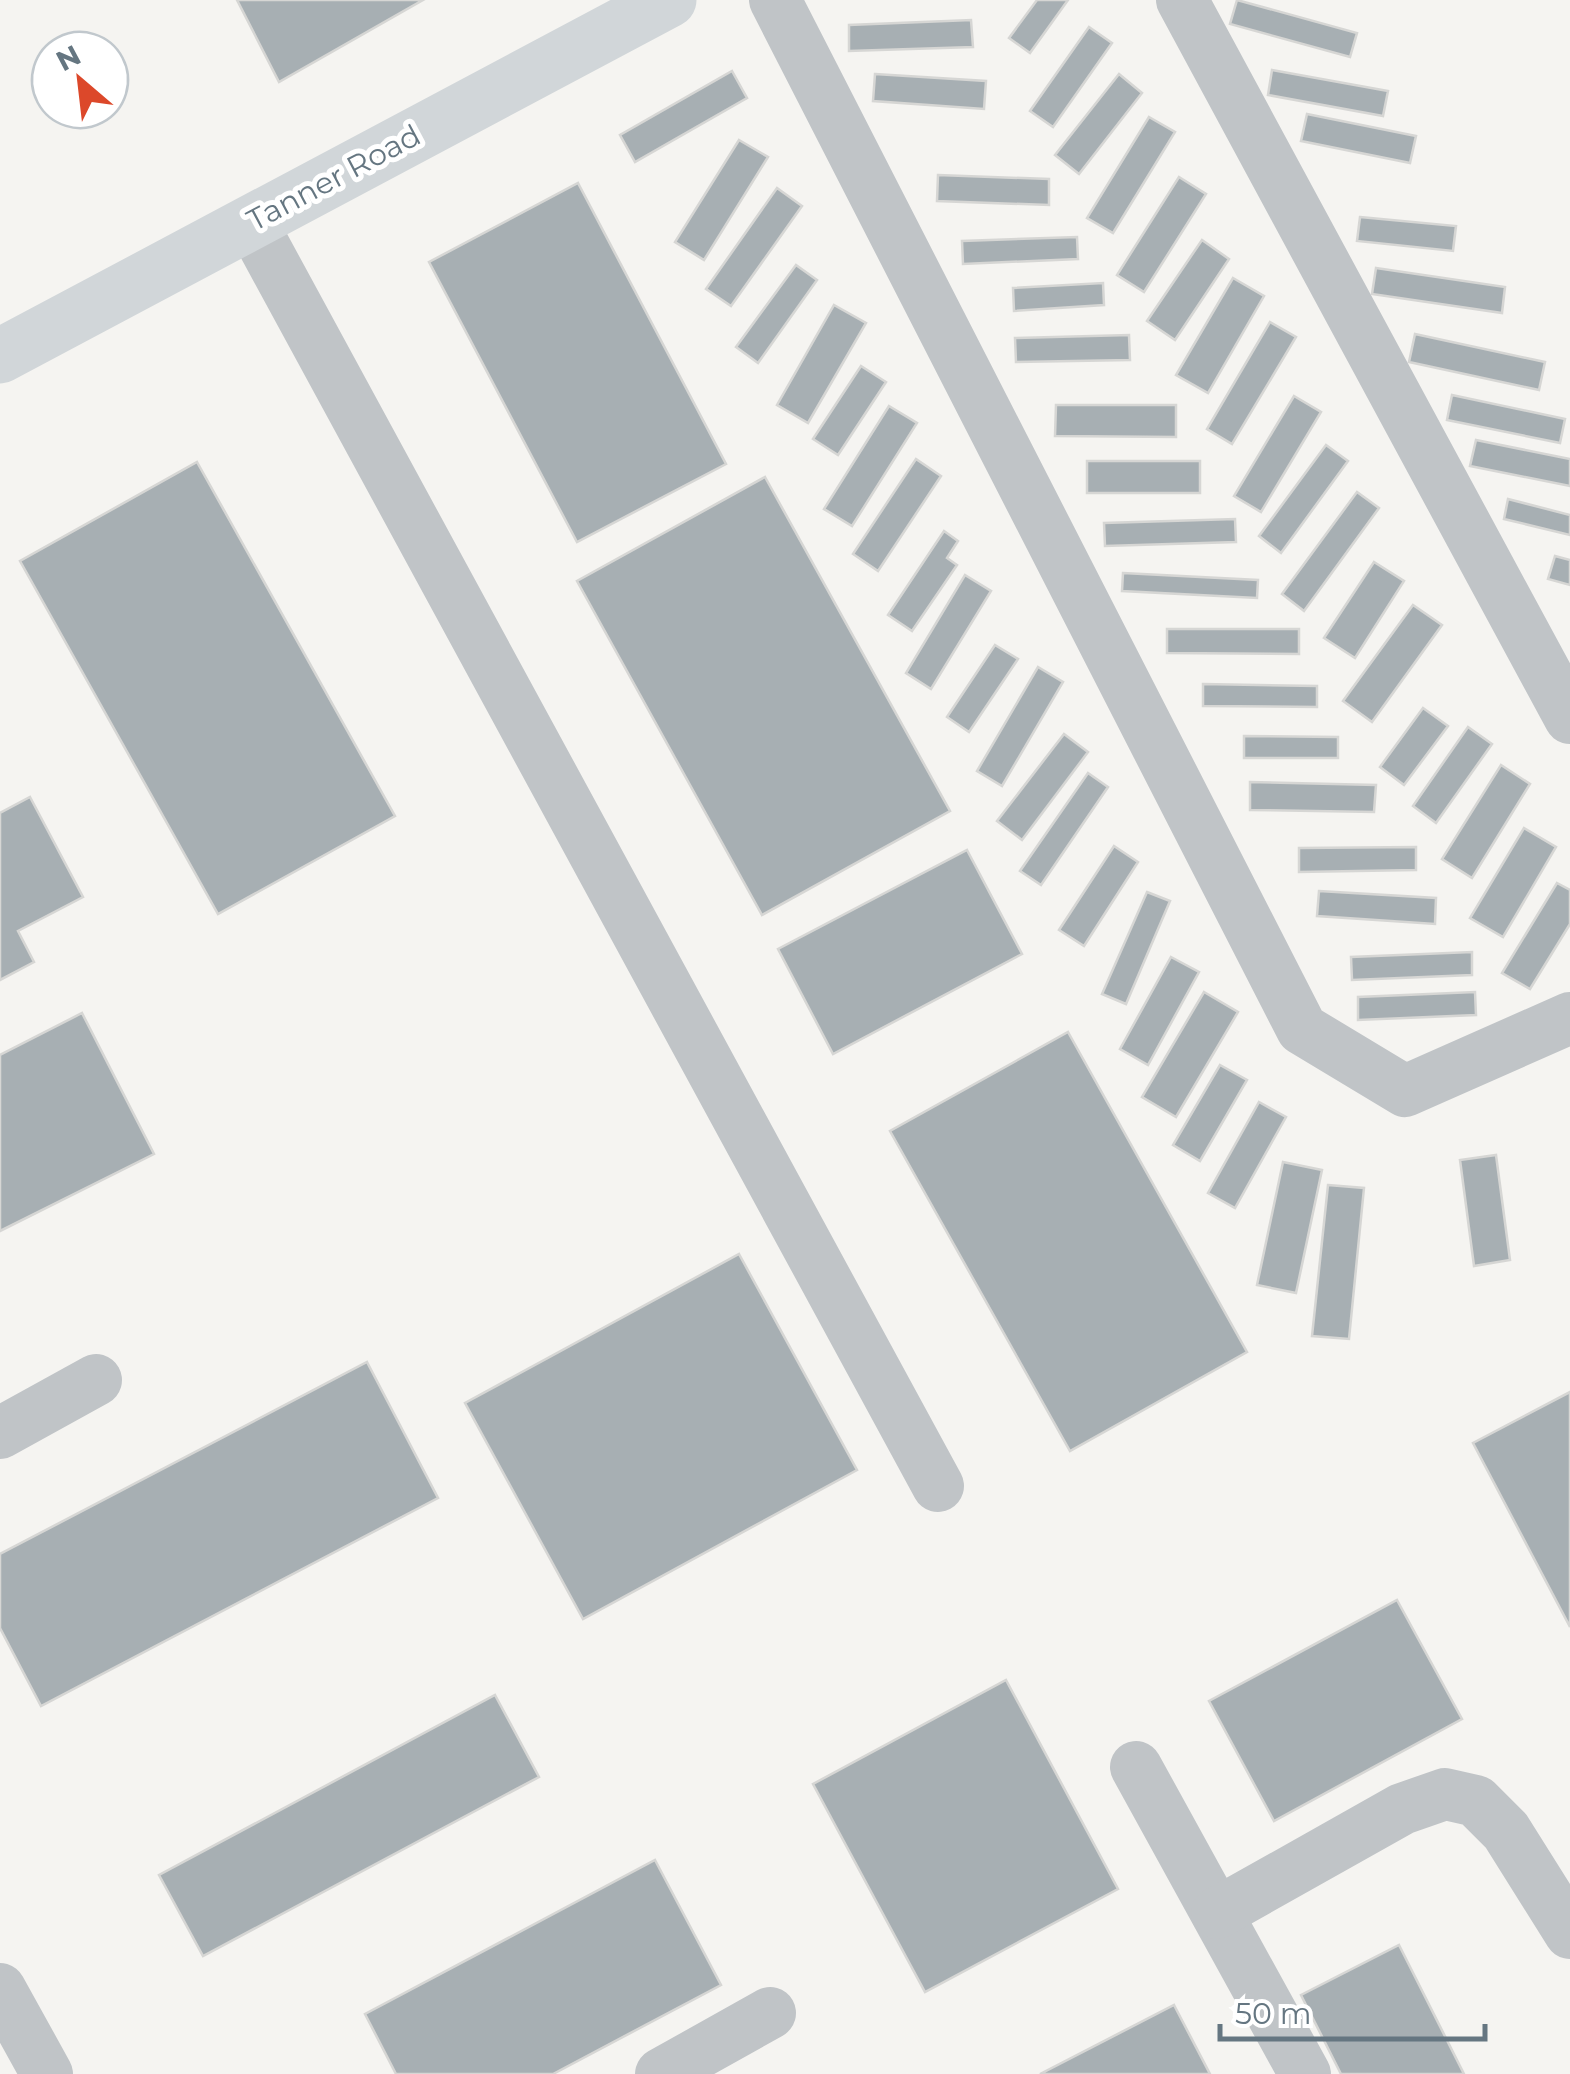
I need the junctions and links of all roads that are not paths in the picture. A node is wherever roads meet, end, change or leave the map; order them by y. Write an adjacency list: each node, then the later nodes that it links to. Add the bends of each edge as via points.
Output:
1 (775, 0): 7 (street, via 1302,1028 1405,1091)
2 (1182, 0): 6 (street)
3 (637, 7): 4 (main road, Tanner Road)
4 (251, 222): 5 (main road, Tanner Road); 10 (street)
5 (0, 356)
6 (1570, 718)
7 (1570, 1018)
8 (96, 1380): 9 (street)
9 (0, 1433)
10 (938, 1486)
11 (1136, 1767): 12 (street)
12 (1217, 1914): 13 (street, via 1402,1809 1445,1794 1476,1801 1506,1831); 18 (street)
13 (1570, 1933)
14 (0, 1989): 16 (street)
15 (770, 2013): 17 (street)
16 (48, 2074)
17 (660, 2074)
18 (1306, 2074)

